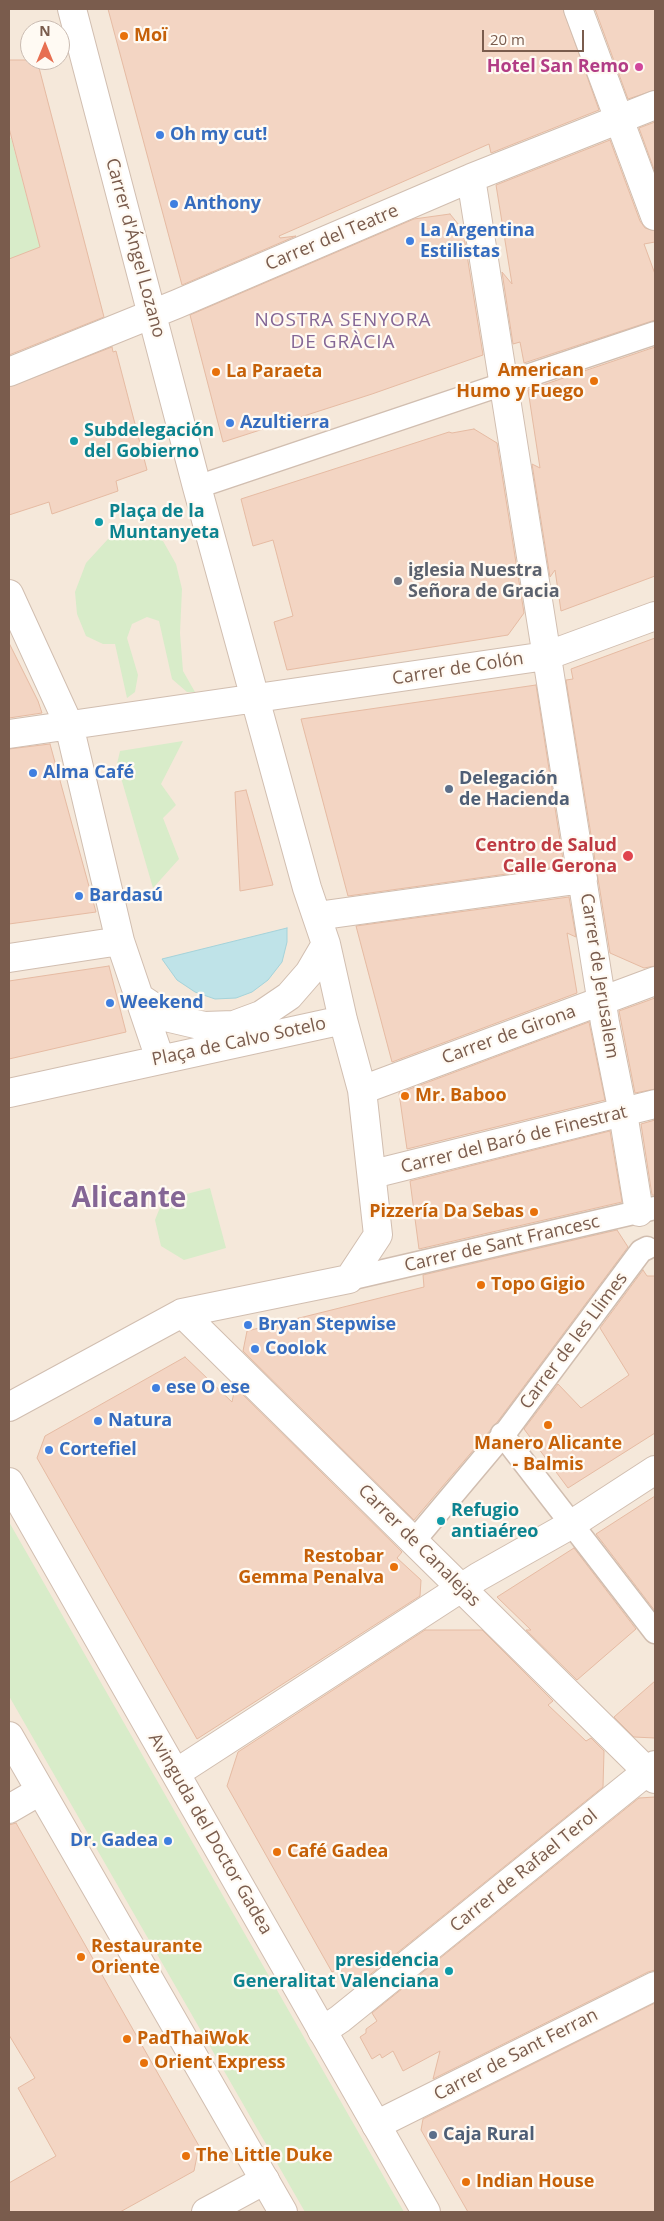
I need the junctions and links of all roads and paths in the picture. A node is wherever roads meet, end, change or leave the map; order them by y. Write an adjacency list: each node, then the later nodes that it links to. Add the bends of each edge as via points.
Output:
1 (72, 9): 7 (street, Carrer d'Ángel Lozano)
2 (578, 9): 4 (street)
3 (655, 105): 4 (street, Carrer del Teatre)
4 (620, 118): 5 (street, Carrer del Teatre); 6 (street)
5 (471, 178): 7 (street, Carrer del Teatre); 10 (street, Carrer de Jerusalem)
6 (655, 216)
7 (152, 314): 9 (street, Carrer del Teatre); 11 (street, Carrer d'Ángel Lozano)
8 (655, 334): 10 (street)
9 (9, 372)
10 (504, 384): 11 (street); 14 (street, Carrer de Jerusalem)
11 (197, 487): 15 (street)
12 (9, 594): 16 (street)
13 (655, 616): 14 (street, Carrer de Colón)
14 (546, 656): 15 (street, Carrer de Colón); 18 (street, Carrer de Jerusalem)
15 (256, 699): 16 (street); 19 (street)
16 (69, 724): 17 (street); 20 (street)
17 (9, 734)
18 (583, 879): 19 (street); 25 (street, Carrer de Jerusalem)
19 (317, 916): 21 (street)
20 (120, 940): 22 (street); 24 (street)
21 (326, 944): 24 (street, via 289,996 261,1015 234,1025 204,1026 170,1018); 26 (street)
22 (9, 958)
23 (655, 981): 25 (street, Carrer de Girona)
24 (140, 998): 27 (street)
25 (603, 1000): 28 (street, Carrer de Girona); 31 (street, Carrer de Jerusalem)
26 (343, 1020): 27 (street, Plaça de Calvo Sotelo); 28 (street, Plaça de Calvo Sotelo)
27 (160, 1058): 29 (street, Plaça de Calvo Sotelo)
28 (362, 1090): 32 (street, Plaça de Calvo Sotelo)
29 (9, 1093)
30 (655, 1104): 31 (street, Carrer del Baró de Finestrat)
31 (623, 1113): 32 (street, Carrer del Baró de Finestrat); 33 (street, Carrer de Jerusalem)
32 (373, 1174): 35 (street, Plaça de Calvo Sotelo, via 378,1235)
33 (647, 1210): 34 (street, via 641,1228); 35 (street, Carrer de Sant Francesc)
34 (651, 1254): 38 (street, Carrer de les Llimes, via 641,1251)
35 (349, 1279): 36 (street)
36 (182, 1313): 37 (street); 43 (street, Carrer de Canalejas)
37 (9, 1407)
38 (502, 1434): 42 (street); 43 (street, Carrer de les Llimes)
39 (655, 1470): 42 (street)
40 (9, 1482): 41 (street, Avinguda del Doctor Gadea)
41 (16, 1505): 48 (street, Avinguda del Doctor Gadea)
42 (572, 1524): 44 (street); 45 (street)
43 (414, 1541): 44 (street, Carrer de Canalejas)
44 (462, 1589): 47 (street, Carrer de Canalejas); 48 (street)
45 (655, 1632)
46 (9, 1736): 49 (street)
47 (653, 1772): 52 (street, Carrer de Rafael Terol)
48 (176, 1773): 52 (street, Avinguda del Doctor Gadea)
49 (40, 1791): 50 (street); 54 (street)
50 (9, 1808)
51 (655, 1986): 53 (street, Carrer de Sant Ferran)
52 (322, 2031): 53 (street, Avinguda del Doctor Gadea)
53 (376, 2125): 57 (street, Avinguda del Doctor Gadea)
54 (264, 2180): 55 (street); 56 (street)
55 (206, 2212)
56 (283, 2212)
57 (426, 2212)

